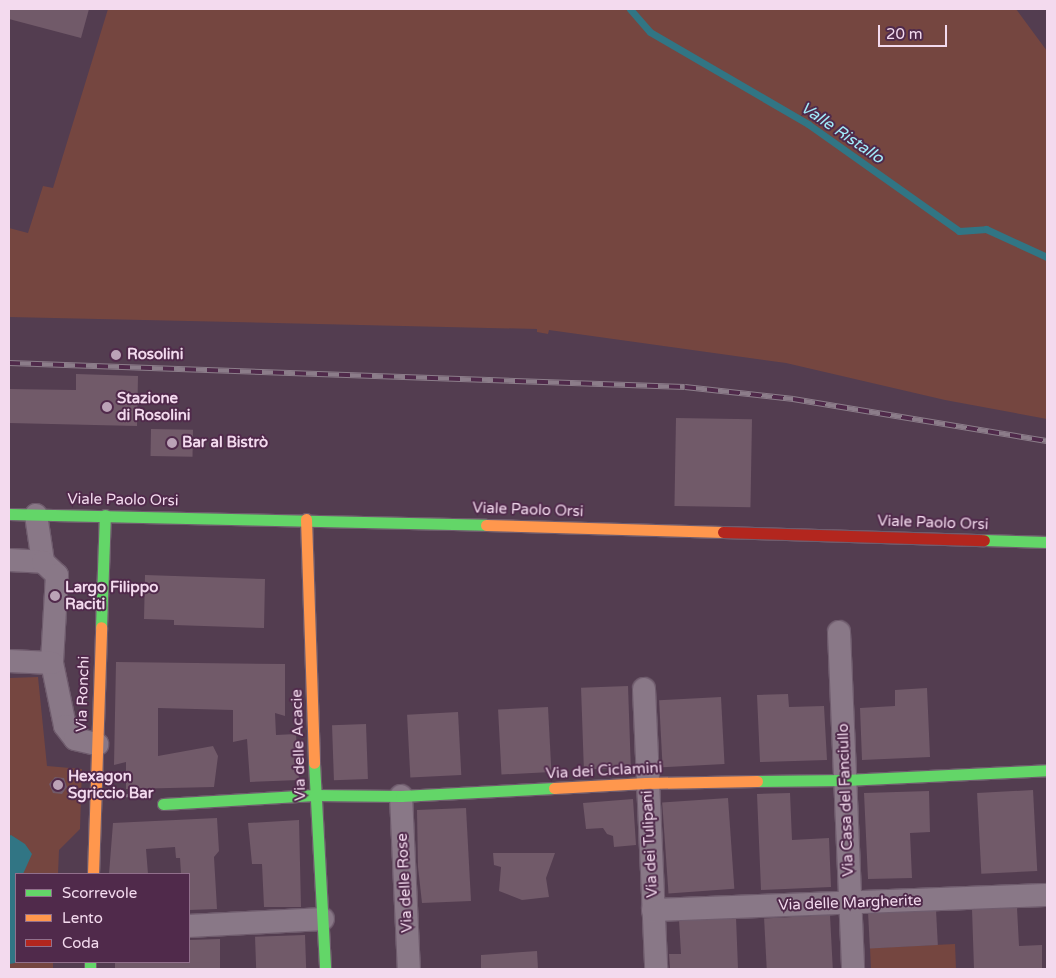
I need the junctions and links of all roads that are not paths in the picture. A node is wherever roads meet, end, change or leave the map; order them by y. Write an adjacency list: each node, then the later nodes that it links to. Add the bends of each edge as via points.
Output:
1 (9, 514): 2 (street, Viale Paolo Orsi)
2 (36, 515): 3 (street, Viale Paolo Orsi); 7 (street)
3 (105, 515): 4 (street, Viale Paolo Orsi); 12 (street, Via Ronchi)
4 (306, 519): 5 (street, Viale Paolo Orsi); 16 (street, Via delle Acacie)
5 (1047, 542)
6 (9, 560): 7 (street)
7 (43, 562): 10 (street, via 57,575)
8 (839, 632): 14 (street, Via Casa del Fanciullo)
9 (9, 661): 10 (street)
10 (52, 664): 12 (street, via 65,726 75,739)
11 (644, 688): 15 (street, Via dei Tulipani)
12 (96, 744): 19 (street, Via Ronchi)
13 (1047, 770): 14 (street, Via dei Ciclamini)
14 (845, 780): 15 (street, Via dei Ciclamini); 21 (street, Via Casa del Fanciullo)
15 (646, 783): 17 (street, Via dei Ciclamini); 22 (street, Via dei Tulipani)
16 (315, 795): 17 (street, Via dei Ciclamini); 18 (street, Via dei Ciclamini); 23 (street, Via delle Acacie)
17 (401, 796): 26 (street, Via delle Rose)
18 (163, 804)
19 (93, 873)
20 (1047, 895): 21 (street, Via delle Margherite)
21 (850, 903): 22 (street, Via delle Margherite); 28 (street, Via Casa del Fanciullo)
22 (653, 910): 27 (street, Via dei Tulipani)
23 (324, 919): 24 (street); 25 (street, Via delle Acacie)
24 (190, 926)
25 (325, 969)
26 (409, 969)
27 (656, 969)
28 (852, 969)

